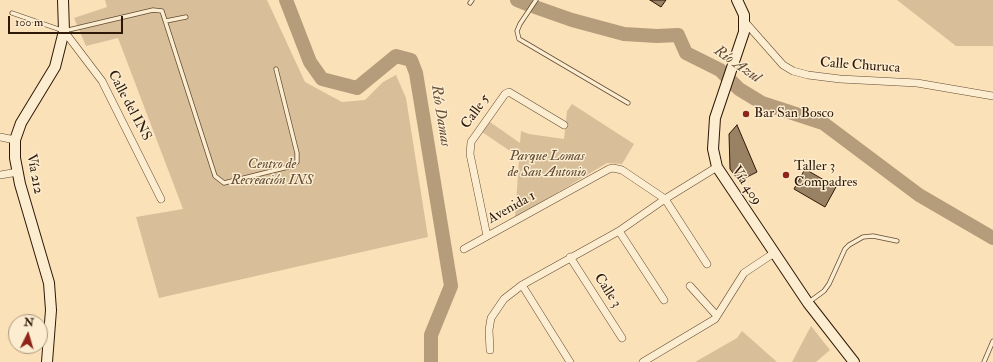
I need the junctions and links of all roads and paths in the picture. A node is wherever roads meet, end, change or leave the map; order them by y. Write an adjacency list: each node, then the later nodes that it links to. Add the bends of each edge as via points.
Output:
1 (63, 0): 8 (street, Vía 212)
2 (536, 0): 11 (lane, via 520,24 519,39)
3 (737, 0): 7 (street, Vía 409)
4 (12, 13): 8 (lane)
5 (186, 17): 6 (lane)
6 (166, 21): 8 (lane, via 162,11 153,10); 9 (lane, via 215,176 224,183 292,166 297,162)
7 (745, 22): 10 (street, Calle Churuca, via 783,65 793,71 840,79 917,83); 15 (street, Vía 409, via 743,40 715,118 713,149)
8 (64, 32): 14 (street, Vía 212, via 55,67 21,123); 18 (street, Calle del INS, via 102,81)
9 (276, 69)
10 (993, 96)
11 (628, 103)
12 (564, 125): 21 (street, Calle 5, via 509,92 471,142 470,154)
13 (0, 137): 14 (street)
14 (15, 140): 16 (street, Vía 212)
15 (717, 167): 19 (street); 24 (street, Vía 409)
16 (18, 172): 17 (street); 35 (street, Vía 212, via 49,283 51,310)
17 (0, 174)
18 (161, 199)
19 (665, 199): 20 (street); 21 (street, Avenida 1, via 622,170 613,168); 26 (street)
20 (618, 231): 25 (street); 29 (street)
21 (487, 236): 23 (street, Avenida 1)
22 (897, 241): 30 (lane, via 873,236 863,237 849,244 830,284)
23 (464, 249)
24 (774, 253): 30 (street, Vía 409); 31 (street, via 744,273)
25 (570, 257): 27 (street); 32 (street, Calle 3)
26 (707, 264)
27 (522, 285): 34 (street, via 504,300 491,318); 36 (street)
28 (690, 286): 31 (street)
29 (664, 300)
30 (808, 302): 38 (street, Vía 409)
31 (717, 316): 37 (street)
32 (622, 338)
33 (993, 341): 39 (lane)
34 (490, 350)
35 (47, 362)
36 (570, 362)
37 (643, 362)
38 (854, 362)
39 (984, 362)

